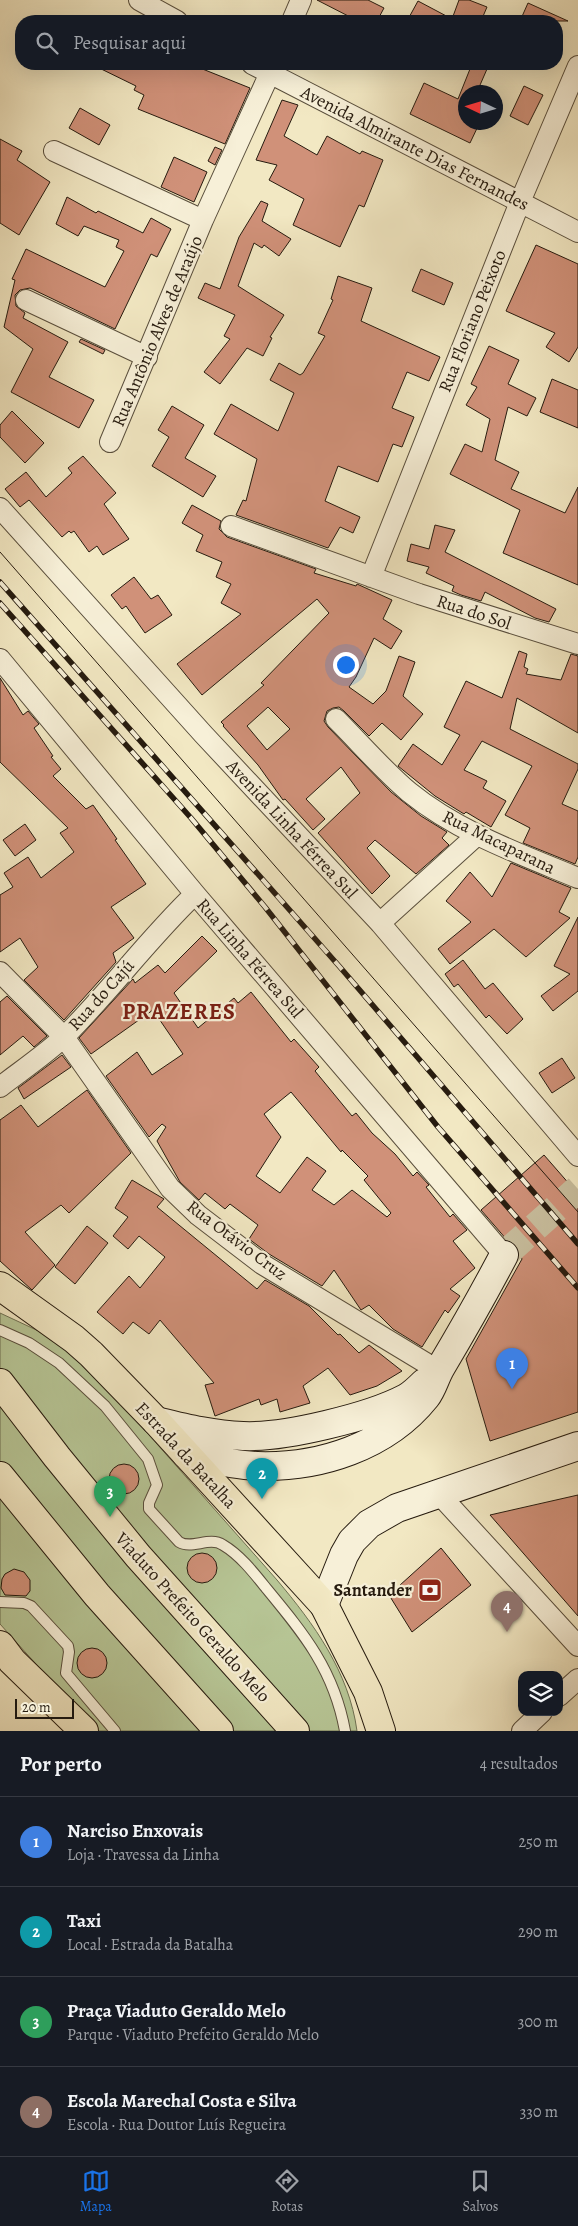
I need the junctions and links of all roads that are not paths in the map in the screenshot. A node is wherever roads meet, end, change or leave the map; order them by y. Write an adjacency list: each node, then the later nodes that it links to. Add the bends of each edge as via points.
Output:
1 (139, 0): 3 (street)
2 (301, 0): 4 (street)
3 (166, 15)
4 (295, 15)
5 (578, 66): 9 (street, Rua Floriano Peixoto)
6 (272, 70): 10 (street, Rua Antônio Alves de Araújo)
7 (274, 70): 9 (street, Avenida Almirante Dias Fernandes)
8 (54, 152): 10 (street, Rua Antônio Alves de Araújo)
9 (520, 202): 11 (street, Avenida Almirante Dias Fernandes); 17 (street, Rua Floriano Peixoto)
10 (204, 220): 13 (street, Rua Antônio Alves de Araújo)
11 (578, 232)
12 (26, 300): 13 (street)
13 (147, 356): 14 (street, Rua Antônio Alves de Araújo)
14 (110, 442)
15 (0, 508): 24 (street, Avenida Linha Férrea Sul, via 204,735)
16 (231, 526): 17 (street, Rua do Sol)
17 (371, 577): 18 (street, Rua do Sol, via 473,612)
18 (577, 642)
19 (0, 659): 23 (street, Rua Linha Férrea Sul)
20 (336, 719): 21 (street, Rua Macaparana, via 408,791)
21 (478, 835): 22 (street, Rua Macaparana); 24 (street)
22 (578, 878)
23 (195, 894): 26 (street, Rua do Cajú); 29 (street, Rua Linha Férrea Sul)
24 (380, 923): 28 (street, Avenida Linha Férrea Sul)
25 (0, 972): 26 (street, Rua Otávio Cruz)
26 (64, 1037): 27 (street, Rua do Cajú); 34 (street, Rua Otávio Cruz, via 170,1188 198,1215 262,1264)
27 (0, 1087)
28 (578, 1156)
29 (504, 1255): 34 (main road)
30 (0, 1286): 32 (main road, Estrada da Batalha)
31 (0, 1301): 32 (main road)
32 (44, 1317): 36 (main road, Estrada da Batalha, via 91,1354)
33 (0, 1330): 53 (lane, via 59,1362 105,1406 148,1459 157,1485 149,1509 179,1542 185,1546 205,1542 222,1544 254,1574 318,1655 338,1703)
34 (436, 1379): 36 (main road, via 408,1397 347,1419 290,1432 244,1436 209,1433); 37 (lane, via 434,1400); 39 (main road, via 427,1396 400,1424 359,1448 317,1462 258,1466)
35 (0, 1383): 52 (main road, Viaduto Prefeito Geraldo Melo, via 138,1556)
36 (156, 1421): 39 (main road, Estrada da Batalha)
37 (414, 1425)
38 (578, 1446): 41 (main road)
39 (206, 1462): 43 (main road, Estrada da Batalha)
40 (0, 1476): 51 (main road, via 97,1595)
41 (440, 1494): 43 (main road, via 397,1508 360,1532 344,1555); 45 (street)
42 (0, 1602): 50 (lane, via 31,1606 68,1646 66,1673)
43 (324, 1605): 54 (main road, Estrada da Batalha, via 368,1692)
44 (0, 1645): 49 (main road)
45 (578, 1646)
46 (578, 1679): 47 (street)
47 (563, 1692)
48 (538, 1716): 55 (street)
49 (84, 1731)
50 (115, 1731)
51 (219, 1731)
52 (295, 1731)
53 (344, 1731)
54 (380, 1731)
55 (522, 1731)

